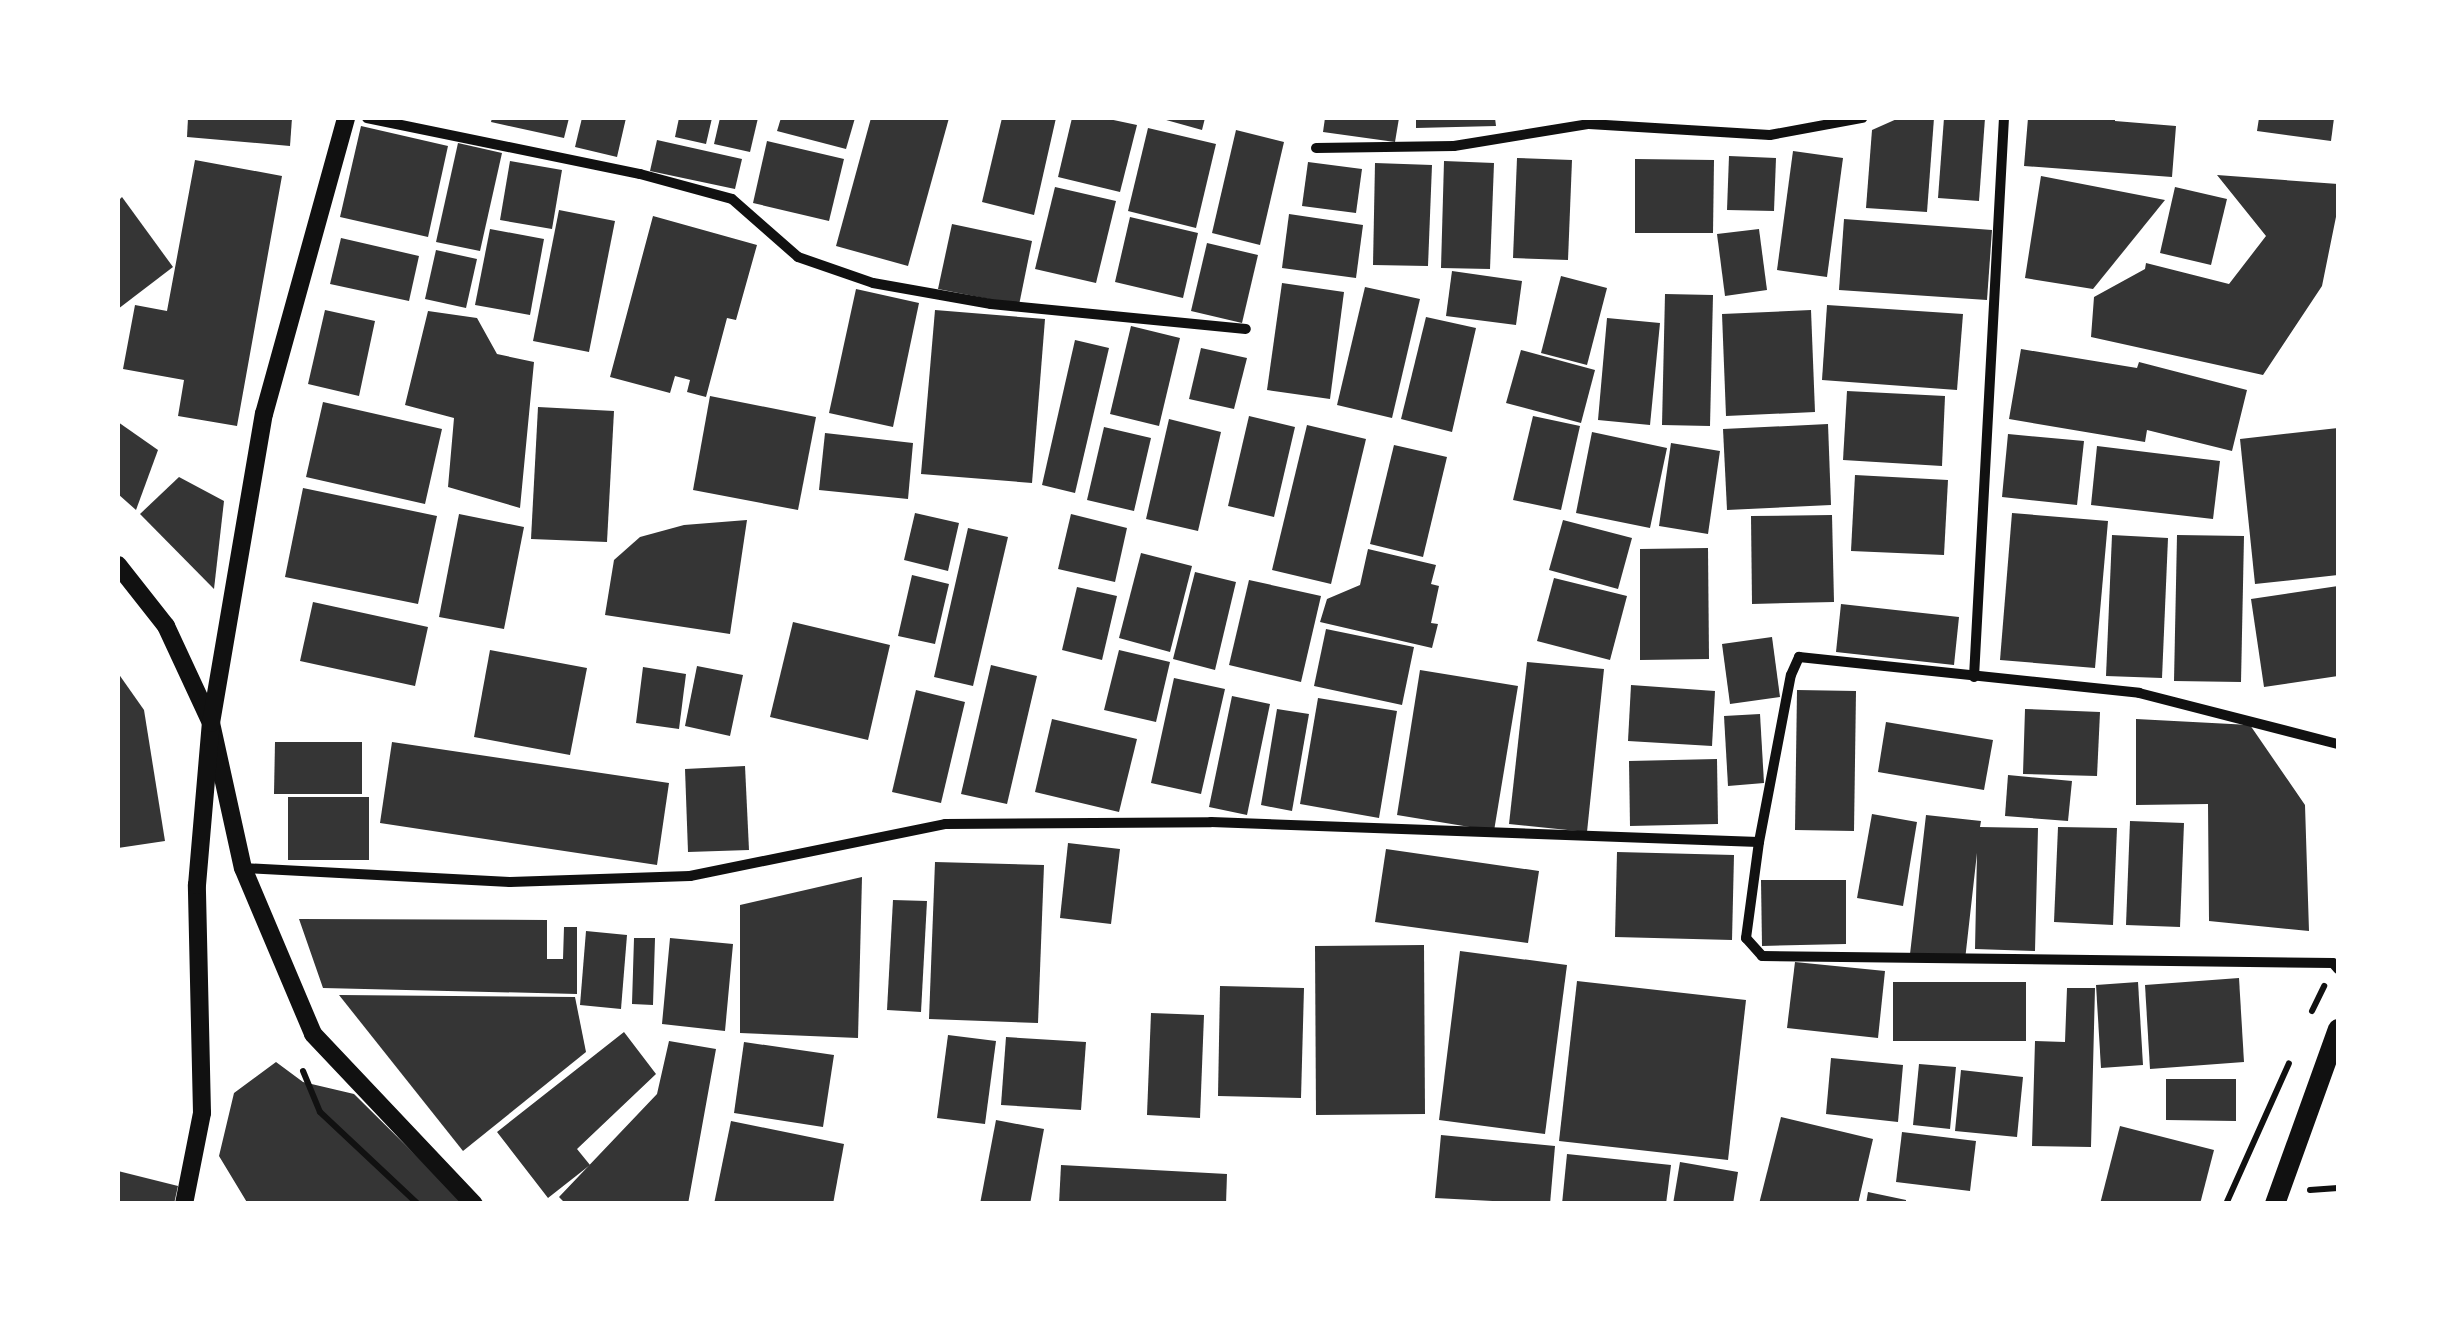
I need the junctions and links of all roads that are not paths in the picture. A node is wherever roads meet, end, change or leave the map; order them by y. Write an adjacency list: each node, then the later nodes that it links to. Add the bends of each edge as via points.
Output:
1 (346, 118): 9 (street, via 264,414)
2 (367, 118): 6 (street, via 732,198 798,257 874,282 991,304)
3 (1862, 118): 5 (street, via 1770,135 1589,124 1454,146)
4 (2004, 118): 8 (street)
5 (1316, 148)
6 (1246, 329)
7 (118, 564): 9 (street, via 166,626)
8 (1974, 677): 10 (street, via 2139,693); 11 (street, via 1799,657)
9 (212, 723): 12 (street); 15 (street, via 198,885 202,1113)
10 (2338, 744)
11 (1758, 842): 12 (street, via 1211,822 945,824 690,876 510,882); 13 (street, via 1746,938 1762,956)
12 (243, 868): 16 (street, via 313,1034)
13 (2336, 966)
14 (2338, 1029): 17 (main road)
15 (184, 1204)
16 (474, 1204)
17 (2275, 1204)

